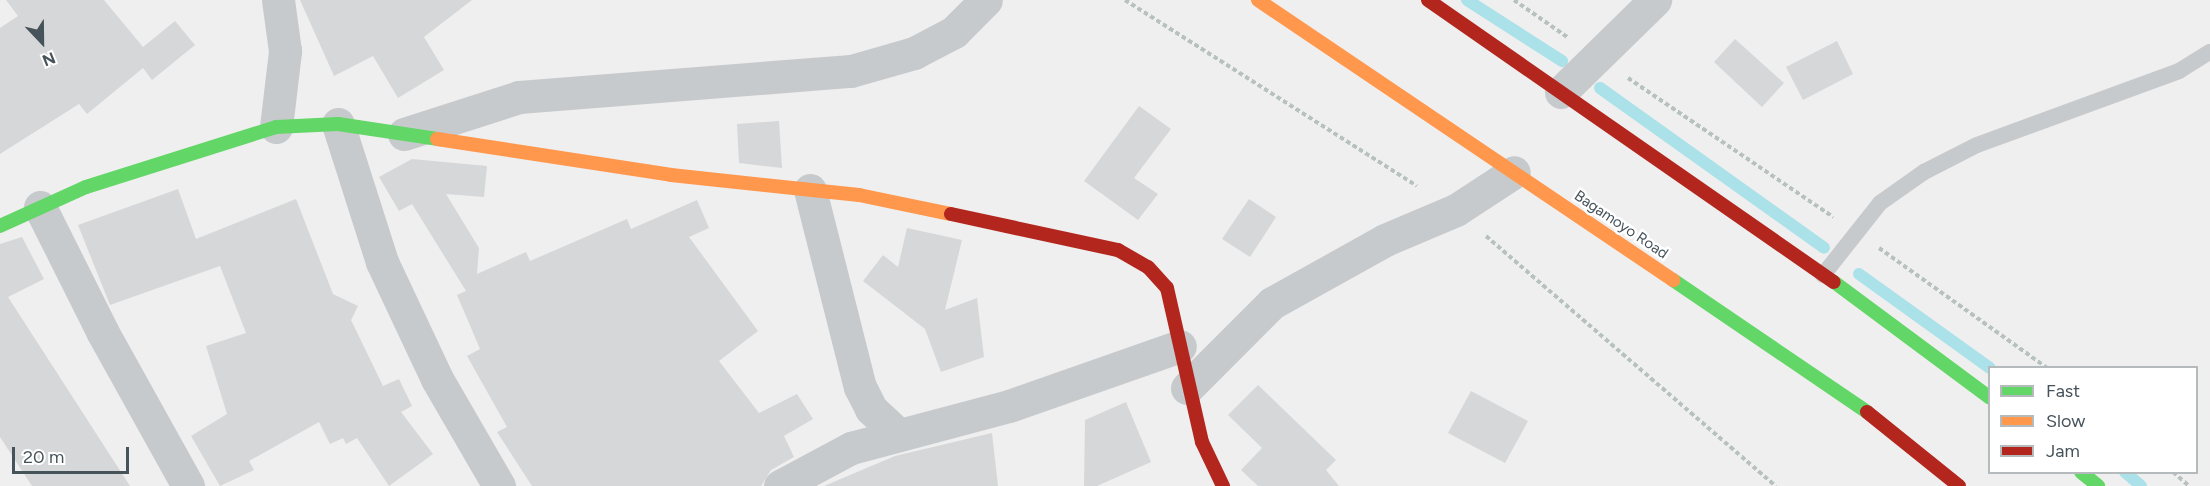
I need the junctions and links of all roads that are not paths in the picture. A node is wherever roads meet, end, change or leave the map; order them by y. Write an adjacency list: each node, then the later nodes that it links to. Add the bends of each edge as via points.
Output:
1 (278, 0): 9 (street, via 285,51)
2 (986, 0): 10 (street, via 944,37 914,53 851,71 519,97)
3 (1258, 0): 11 (main road, Bagamoyo Road)
4 (1428, 0): 7 (main road)
5 (1655, 0): 7 (street)
6 (2210, 52): 15 (lane, via 2179,71 1977,145 1898,190 1855,231)
7 (1561, 92): 15 (main road)
8 (338, 124): 9 (main road); 10 (main road); 22 (street, via 382,261 437,380)
9 (276, 128): 13 (main road, via 87,186)
10 (404, 134): 12 (main road, via 671,175)
11 (1514, 172): 17 (street, via 1456,210 1385,240 1272,303); 25 (main road, Bagamoyo Road, via 1874,416)
12 (810, 190): 16 (main road, via 859,195 1118,250 1148,267 1167,288); 19 (street, via 860,387 871,409)
13 (40, 207): 14 (main road); 21 (street, via 103,333)
14 (0, 226)
15 (1823, 275): 18 (main road, via 1923,344)
16 (1180, 346): 17 (main road); 19 (street, via 1009,406)
17 (1187, 388): 24 (main road, via 1202,442)
18 (1988, 397)
19 (899, 435): 23 (street, via 851,448)
20 (2083, 474): 26 (main road)
21 (188, 486)
22 (499, 486)
23 (780, 486)
24 (1224, 486)
25 (1959, 486)
26 (2098, 486)

